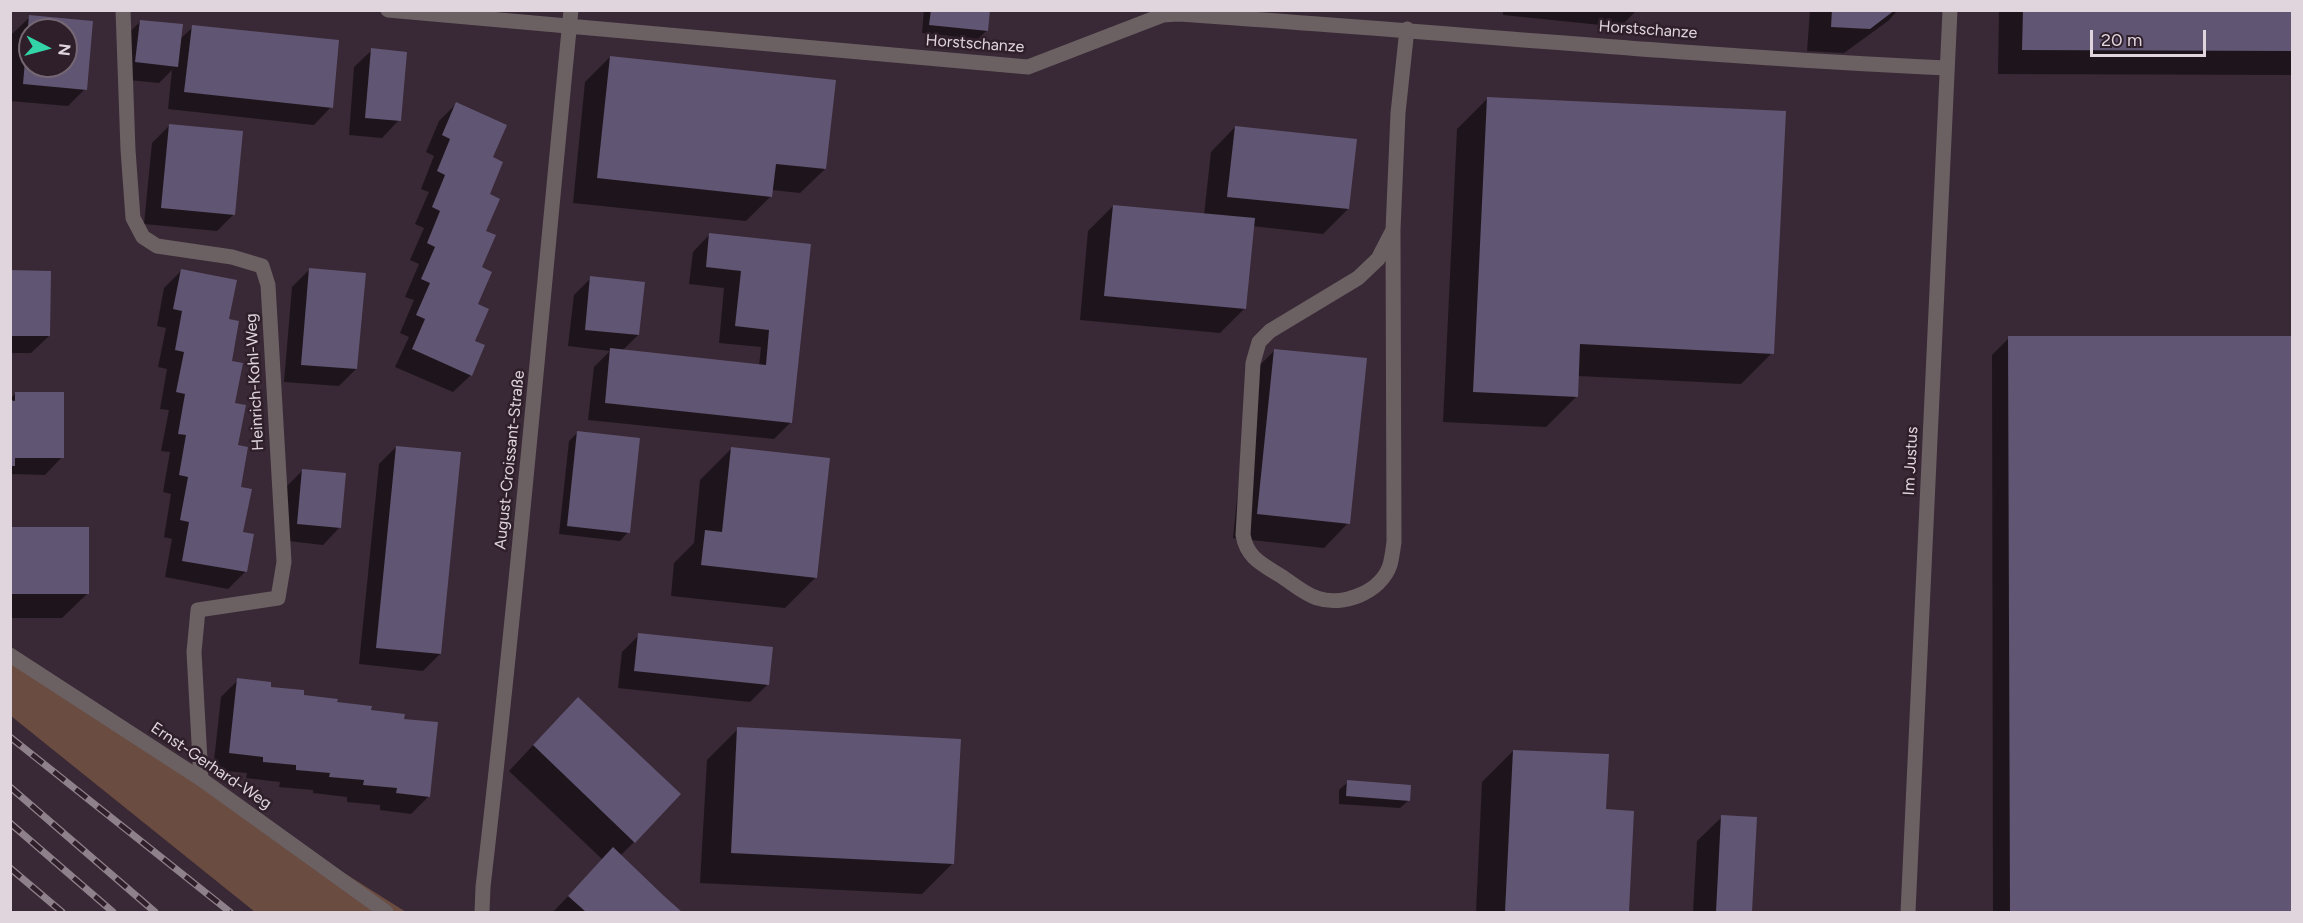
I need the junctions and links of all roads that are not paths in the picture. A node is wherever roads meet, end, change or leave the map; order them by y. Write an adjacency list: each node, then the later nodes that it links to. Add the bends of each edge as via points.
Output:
1 (123, 10): 10 (street, Heinrich-Kohl-Weg, via 133,218 144,237 157,246 232,257 262,266 268,285 284,562 278,598 198,610 194,652)
2 (388, 10): 5 (street, Horstschanze)
3 (571, 10): 5 (street, August-Croissant-Straße)
4 (1950, 10): 7 (street, Im Justus)
5 (570, 28): 6 (street, Horstschanze, via 1028,67 1163,15); 12 (street, August-Croissant-Straße)
6 (1407, 29): 7 (street, Horstschanze); 8 (street, via 1398,113)
7 (1947, 68): 13 (street, Im Justus)
8 (1393, 230): 8 (street, via 1378,259 1358,278 1270,331 1259,342 1253,363 1245,548 1256,560 1314,597 1326,600 1352,598 1366,592 1381,581 1390,566 1396,517)
9 (10, 655): 10 (street, Ernst-Gerhard-Weg)
10 (201, 779): 11 (street, Ernst-Gerhard-Weg)
11 (386, 912)
12 (482, 912)
13 (1908, 912)

